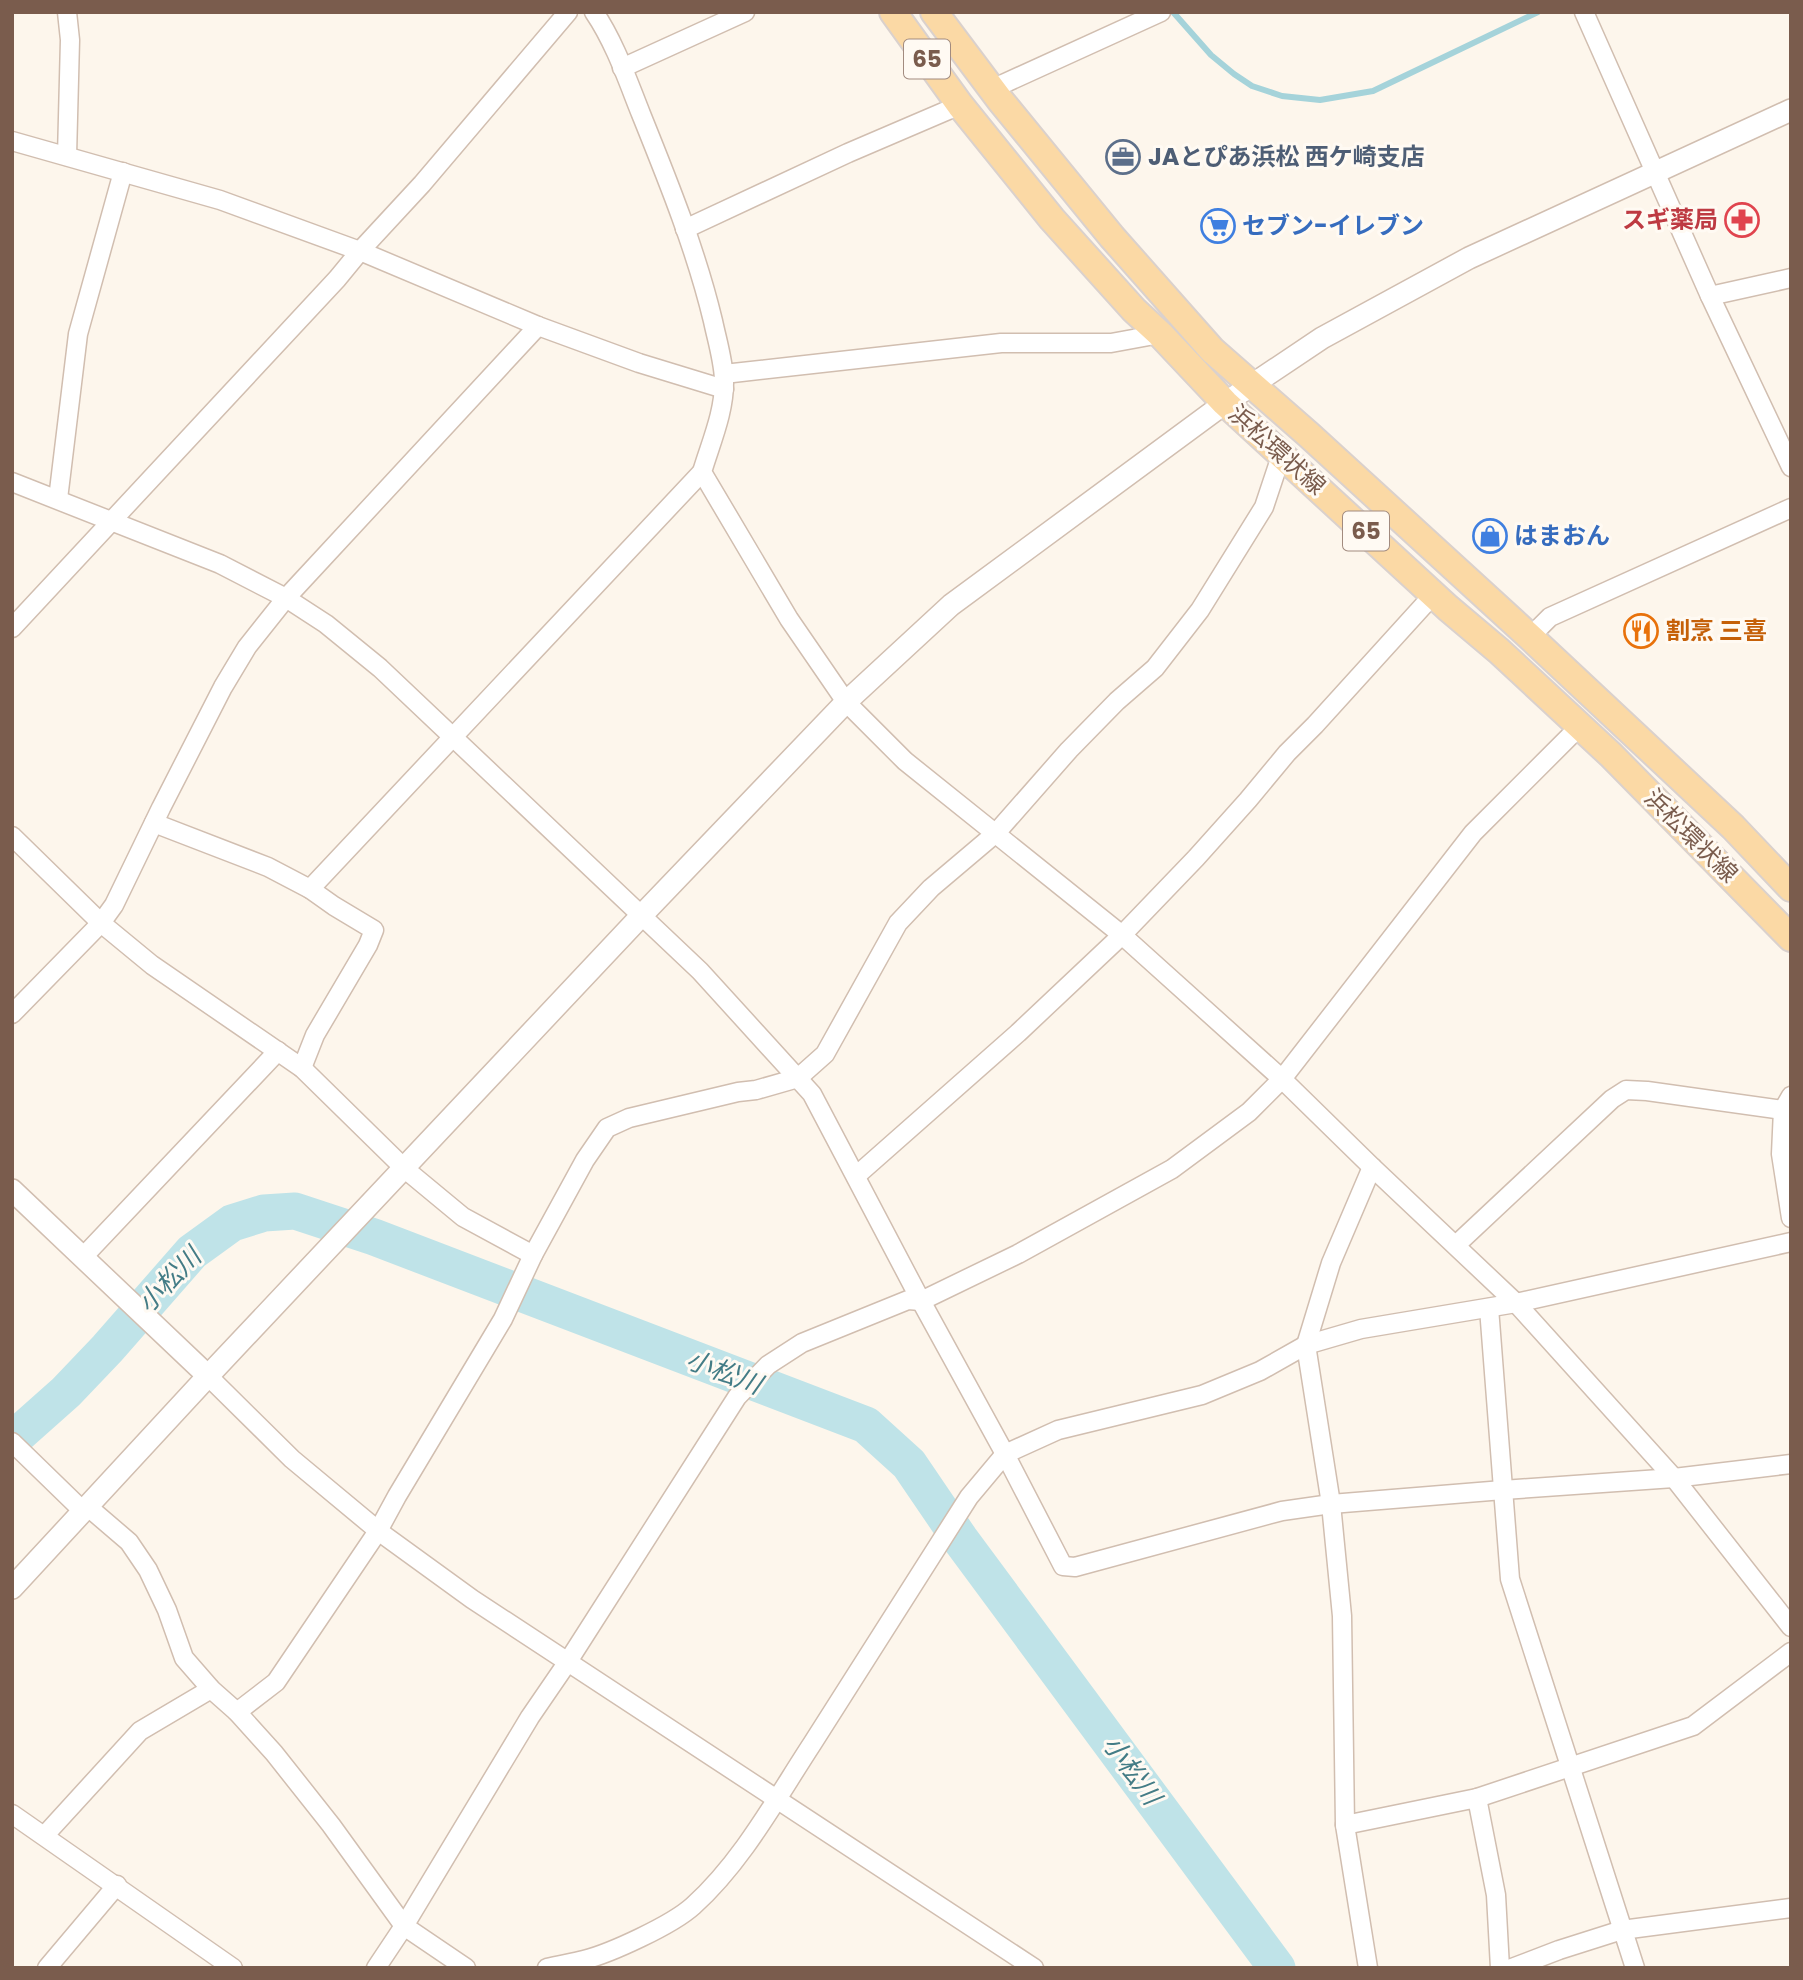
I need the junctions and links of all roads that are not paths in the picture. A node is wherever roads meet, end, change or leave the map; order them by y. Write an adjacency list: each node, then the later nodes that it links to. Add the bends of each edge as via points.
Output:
1 (67, 12): 14 (street)
2 (568, 12): 18 (street)
3 (594, 12): 9 (street)
4 (746, 12): 9 (street)
5 (893, 12): 11 (main road, 浜松環状線 / 65)
6 (934, 12): 10 (main road, 浜松環状線 / 65)
7 (1584, 12): 16 (street)
8 (1159, 13): 10 (street)
9 (622, 68): 17 (street)
10 (992, 89): 24 (main road, 浜松環状線 / 65, via 1167,300 1212,350)
11 (960, 105): 17 (street); 22 (main road, 浜松環状線 / 65, via 1052,219)
12 (1791, 110): 16 (street)
13 (12, 141): 14 (street)
14 (67, 156): 15 (street)
15 (123, 172): 18 (street, via 220,200); 30 (street, via 78,334)
16 (1656, 173): 20 (street); 24 (street, via 1469,258 1322,338)
17 (685, 229): 23 (street, via 708,301)
18 (360, 251): 21 (street); 32 (street)
19 (1791, 278): 20 (street)
20 (1710, 296): 27 (street)
21 (538, 326): 23 (street, via 639,363); 34 (street)
22 (1160, 334): 23 (street, via 1111,343 1000,343); 25 (main road, 浜松環状線 / 65)
23 (724, 382): 28 (street)
24 (1252, 384): 25 (street); 36 (main road, 浜松環状線 / 65)
25 (1225, 403): 26 (main road, 浜松環状線 / 65); 37 (street, via 951,605)
26 (1282, 453): 33 (main road, 浜松環状線 / 65); 41 (street, via 1264,507 1200,610 1155,668 1069,750)
27 (1791, 467)
28 (702, 472): 37 (street, via 789,619); 39 (street)
29 (12, 482): 30 (street)
30 (58, 499): 32 (street)
31 (1791, 508): 36 (street, via 1550,617)
32 (112, 522): 34 (street, via 220,564); 35 (street)
33 (1433, 595): 38 (main road, 浜松環状線 / 65); 47 (street)
34 (286, 598): 39 (street, via 380,668); 40 (street, via 247,647 223,687)
35 (12, 628)
36 (1530, 637): 43 (main road, 浜松環状線 / 65, via 1733,827)
37 (846, 702): 41 (street, via 905,761); 45 (street)
38 (1580, 726): 48 (main road, 浜松環状線 / 65); 53 (street, via 1473,833)
39 (453, 737): 44 (street); 45 (street)
40 (154, 823): 44 (street, via 268,867); 46 (street)
41 (996, 833): 47 (street); 52 (street, via 898,923 825,1054)
42 (12, 836): 46 (street)
43 (1791, 888)
44 (310, 889): 51 (street, via 374,930 315,1035)
45 (642, 915): 52 (street); 56 (street)
46 (101, 923): 49 (street); 50 (street, via 152,965)
47 (1122, 935): 53 (street); 57 (street)
48 (1791, 938)
49 (12, 1014)
50 (278, 1051): 51 (street); 63 (street)
51 (302, 1068): 56 (street)
52 (798, 1079): 57 (street, via 812,1094); 62 (street, via 629,1118 607,1128 584,1160)
53 (1282, 1079): 55 (street); 64 (street, via 1249,1112 1172,1169)
54 (1787, 1103): 59 (street, via 1782,1154); 61 (street, via 1700,1100 1626,1090)
55 (1372, 1167): 61 (street); 67 (street, via 1331,1263)
56 (405, 1169): 62 (street, via 463,1217); 68 (street)
57 (856, 1176): 64 (street)
58 (12, 1189): 63 (street)
59 (1791, 1218)
60 (1791, 1242): 65 (street)
61 (1456, 1245): 65 (street)
62 (533, 1255): 76 (street, via 508,1310)
63 (83, 1257): 68 (street)
64 (922, 1301): 70 (street); 80 (street, via 908,1300 802,1343 768,1365 737,1397)
65 (1516, 1303): 66 (street); 72 (street)
66 (1489, 1308): 67 (street, via 1361,1329); 73 (street)
67 (1306, 1345): 70 (street, via 1260,1371 1202,1395 1058,1430); 74 (street)
68 (208, 1376): 75 (street); 76 (street, via 292,1459)
69 (18, 1449): 75 (street)
70 (1005, 1454): 74 (street, via 1063,1566 1075,1567 1282,1511); 84 (street, via 969,1497)
71 (1791, 1464): 72 (street)
72 (1674, 1478): 73 (street); 78 (street)
73 (1503, 1490): 74 (street); 83 (street, via 1510,1579)
74 (1331, 1504): 87 (street, via 1342,1616)
75 (85, 1509): 77 (street); 81 (street, via 129,1542 167,1610 184,1658)
76 (378, 1531): 80 (street); 82 (street, via 276,1682)
77 (12, 1588)
78 (1791, 1627)
79 (1791, 1652): 83 (street, via 1693,1726)
80 (567, 1663): 84 (street); 91 (street)
81 (211, 1689): 82 (street); 88 (street, via 139,1731)
82 (237, 1712): 91 (street, via 331,1825)
83 (1570, 1766): 85 (street); 92 (street)
84 (777, 1798): 97 (street, via 737,1858 691,1908 586,1960); 98 (street)
85 (1477, 1798): 87 (street); 100 (street, via 1496,1895)
86 (12, 1814): 88 (street)
87 (1345, 1825): 99 (street)
88 (45, 1835): 89 (street)
89 (117, 1885): 93 (street); 94 (street)
90 (1791, 1908): 92 (street)
91 (404, 1926): 95 (street); 96 (street)
92 (1622, 1930): 101 (street); 102 (street)
93 (47, 1968)
94 (233, 1968)
95 (376, 1968)
96 (466, 1968)
97 (547, 1968)
98 (1034, 1968)
99 (1368, 1968)
100 (1500, 1968)
101 (1511, 1968)
102 (1635, 1968)

